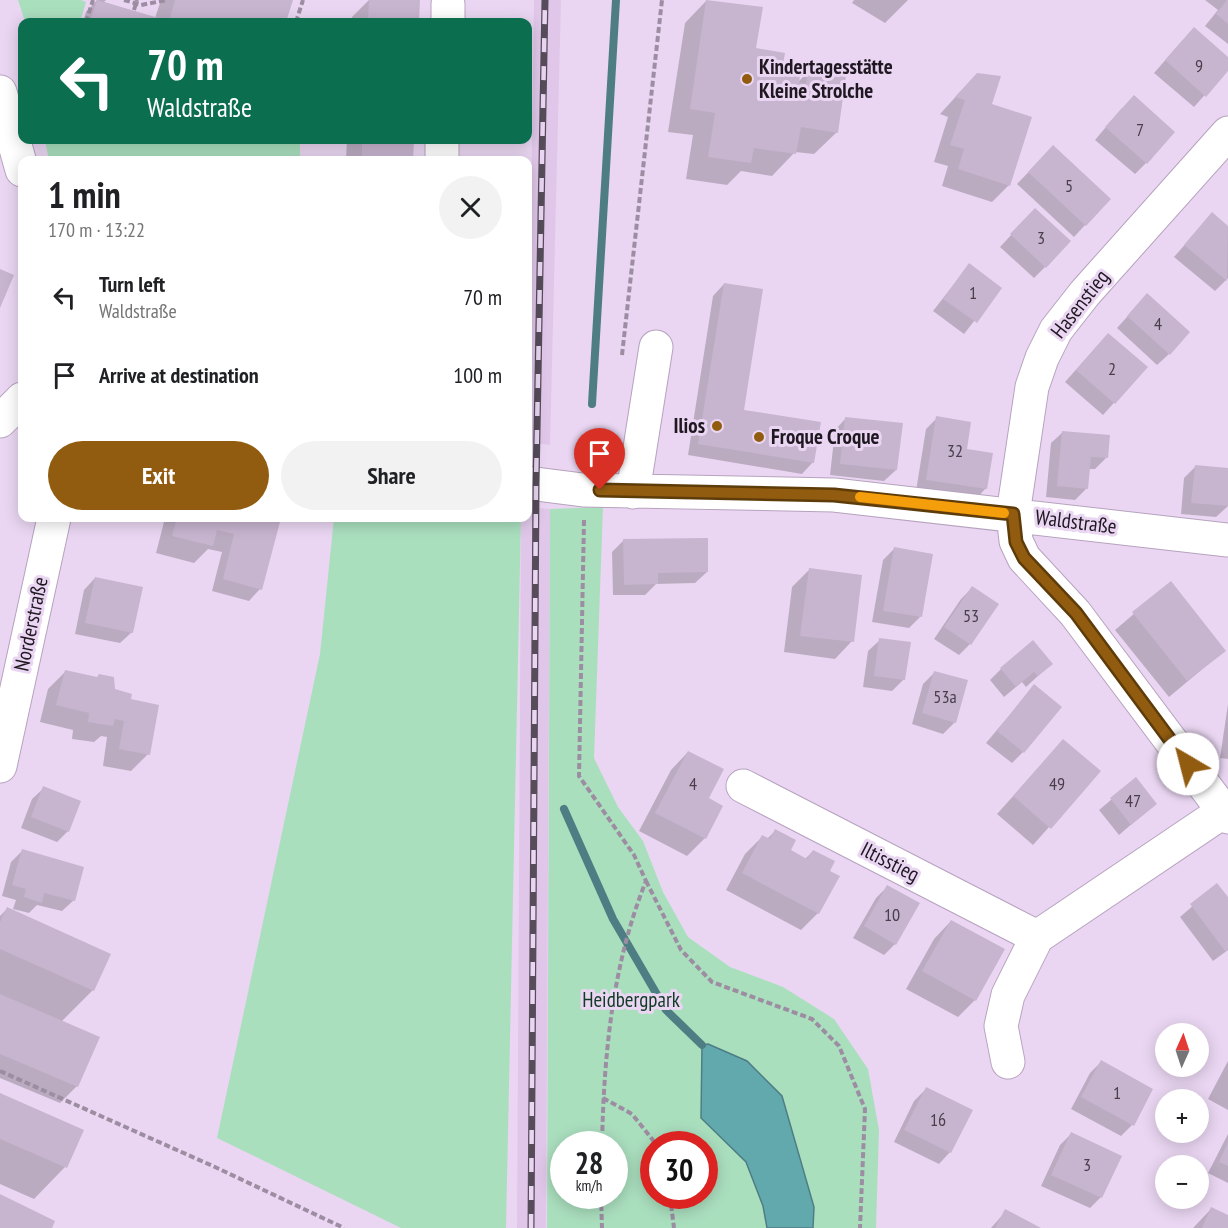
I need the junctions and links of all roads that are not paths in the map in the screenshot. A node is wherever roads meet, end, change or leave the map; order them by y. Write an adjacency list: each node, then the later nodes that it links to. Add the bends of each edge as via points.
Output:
1 (18, 85): 2 (street)
2 (0, 91): 4 (street)
3 (1228, 134): 8 (street, Hasenstieg, via 1056,330 1032,387)
4 (18, 156)
5 (656, 347): 7 (street)
6 (532, 484): 7 (street, Waldstraße)
7 (633, 492): 8 (street, Waldstraße, via 834,495)
8 (1013, 514): 10 (street, Waldstraße); 13 (street, Hasenstieg, via 1016,542 1024,558 1076,613)
9 (53, 522): 11 (street, Norderstraße)
10 (1228, 540)
11 (0, 766)
12 (743, 786): 14 (street, Iltisstieg)
13 (1226, 814): 14 (street)
14 (1037, 937): 15 (street, via 1008,995 1001,1026)
15 (1008, 1062)

